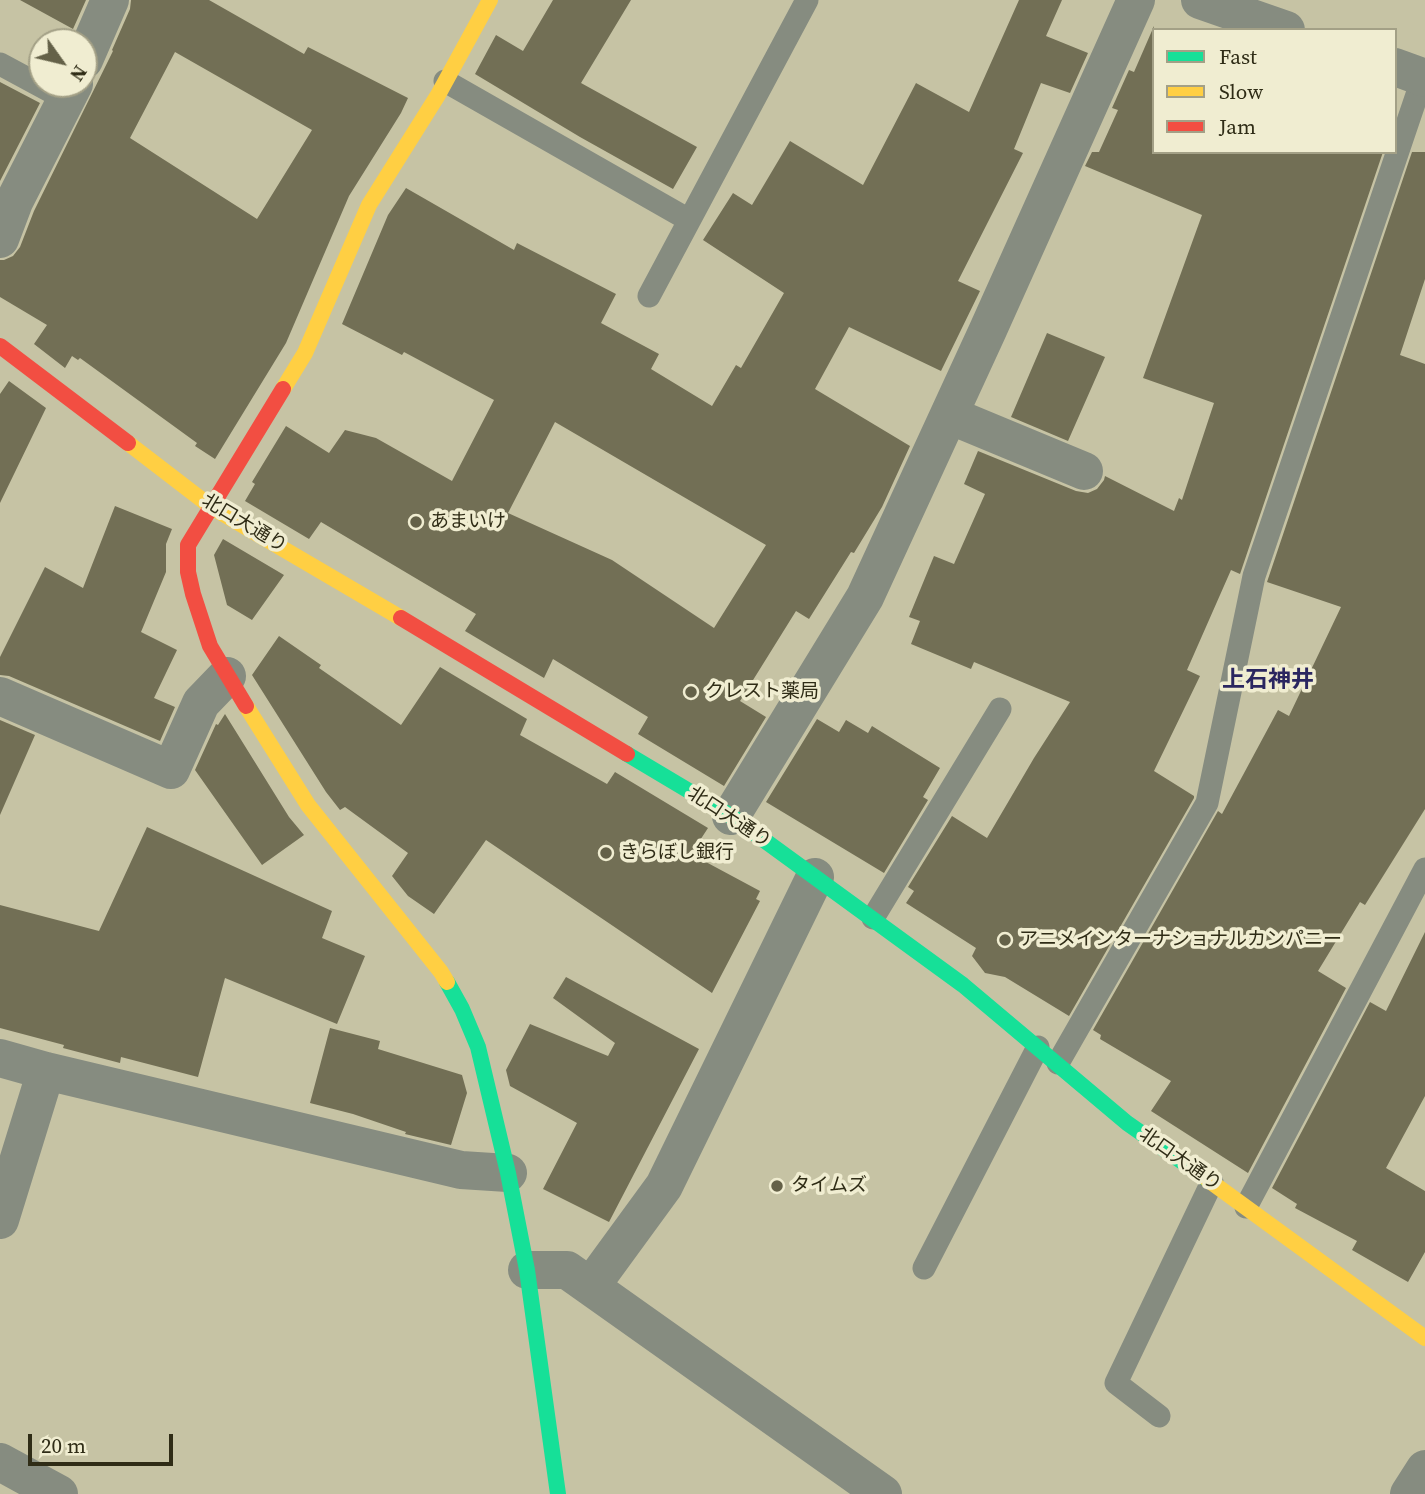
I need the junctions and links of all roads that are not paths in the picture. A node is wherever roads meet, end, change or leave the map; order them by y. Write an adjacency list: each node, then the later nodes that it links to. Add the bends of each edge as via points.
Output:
1 (110, 0): 6 (street)
2 (490, 0): 11 (street)
3 (807, 0): 15 (lane)
4 (1136, 0): 19 (street)
5 (1200, 0): 7 (street)
6 (98, 28)
7 (1280, 28)
8 (0, 64): 10 (lane)
9 (1414, 74): 13 (lane)
10 (28, 75)
11 (445, 81): 15 (lane); 21 (street, via 369,205 305,353)
12 (67, 98): 16 (street)
13 (1397, 127)
14 (1389, 154): 31 (lane, via 1254,576 1207,803)
15 (689, 220): 17 (lane)
16 (0, 239)
17 (649, 296)
18 (0, 346): 21 (street, 北口大通り)
19 (949, 415): 20 (street); 25 (street, via 865,597)
20 (1084, 471)
21 (210, 506): 22 (street, via 188,545 188,572 210,646); 25 (street, 北口大通り)
22 (227, 676): 23 (street, via 201,703 171,770); 33 (street, via 308,805 441,972 463,1009 478,1046)
23 (0, 696)
24 (1000, 709): 28 (lane)
25 (731, 816): 27 (street, 北口大通り)
26 (1425, 869): 35 (lane)
27 (815, 877): 28 (street, 北口大通り); 39 (street, via 663,1186)
28 (873, 918): 29 (street, 北口大通り)
29 (1038, 1047): 31 (street, 北口大通り); 37 (lane)
30 (0, 1058): 32 (street)
31 (1058, 1063): 34 (street, 北口大通り, via 1127,1123)
32 (46, 1071): 33 (street, via 461,1170); 36 (street)
33 (508, 1174): 38 (street)
34 (1212, 1182): 35 (street, 北口大通り); 41 (lane, via 1116,1383)
35 (1246, 1207): 40 (street, 北口大通り)
36 (0, 1220)
37 (923, 1268)
38 (527, 1270): 39 (street, via 567,1270); 45 (street)
39 (591, 1286): 46 (street)
40 (1425, 1338)
41 (1159, 1416)
42 (0, 1462): 44 (street)
43 (1425, 1469): 47 (street)
44 (59, 1494)
45 (558, 1494)
46 (883, 1494)
47 (1409, 1494)

